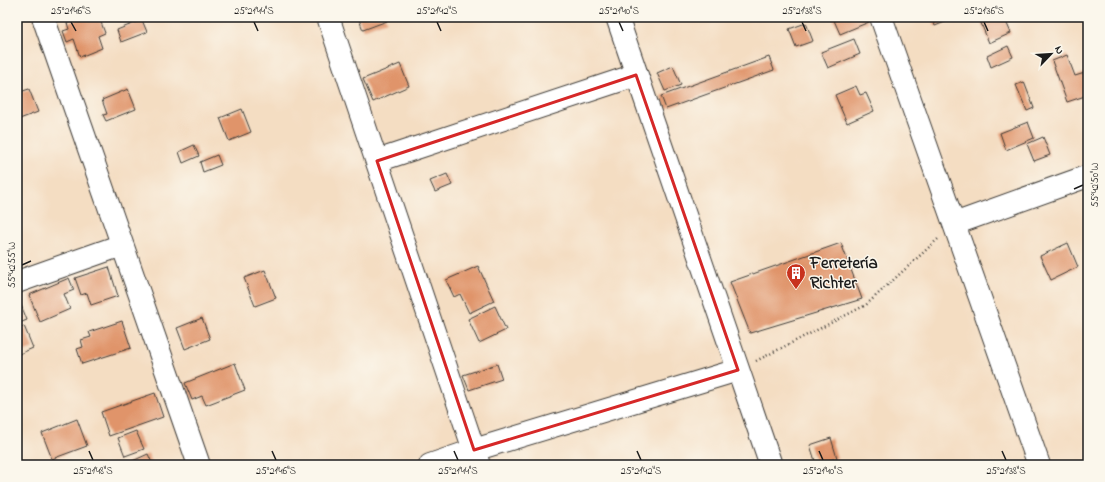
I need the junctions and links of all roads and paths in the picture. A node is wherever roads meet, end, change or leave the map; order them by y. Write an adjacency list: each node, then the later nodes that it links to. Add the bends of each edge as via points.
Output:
1 (43, 17): 9 (street)
2 (328, 17): 6 (street)
3 (616, 17): 5 (street)
4 (882, 17): 8 (street)
5 (636, 75): 6 (street); 11 (street)
6 (377, 162): 12 (street)
7 (1088, 176): 8 (street)
8 (954, 224): 11 (path, via 866,305); 16 (street)
9 (122, 245): 10 (street); 13 (street)
10 (17, 282)
11 (738, 370): 12 (street); 15 (street)
12 (476, 457): 14 (street)
13 (199, 465)
14 (430, 465)
15 (770, 465)
16 (1039, 465)

